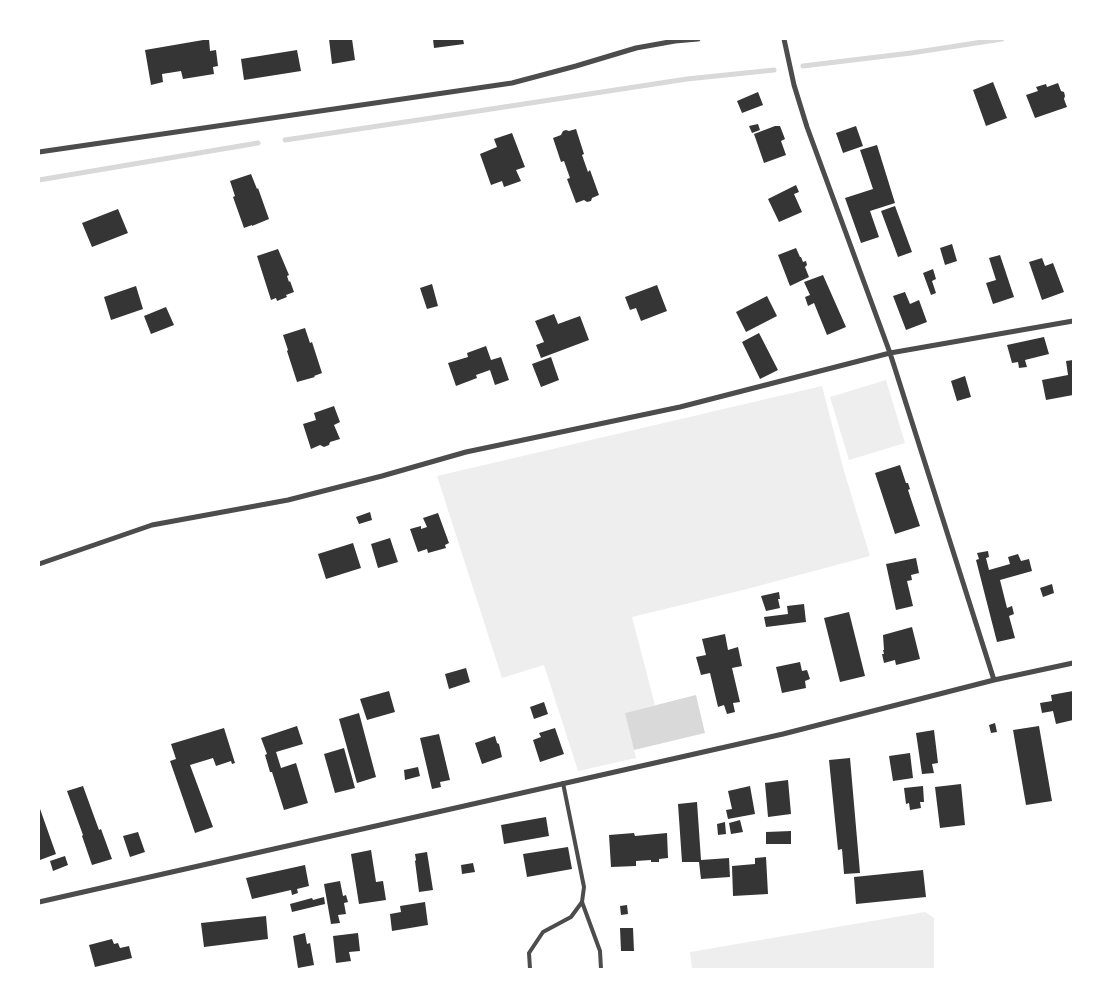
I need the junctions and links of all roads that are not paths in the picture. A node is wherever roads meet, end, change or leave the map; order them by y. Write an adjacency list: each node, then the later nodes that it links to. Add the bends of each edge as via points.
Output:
1 (698, 39): 3 (street, via 636,48 512,83)
2 (784, 39): 5 (street, via 807,127)
3 (39, 152)
4 (1073, 321): 5 (street)
5 (890, 353): 6 (street, via 680,407 466,452 288,500 152,524); 8 (street)
6 (39, 564)
7 (1073, 663): 8 (street)
8 (994, 680): 9 (street, via 783,734)
9 (563, 783): 10 (street); 11 (lane, via 584,886)
10 (39, 902)
11 (582, 902): 12 (lane, via 571,917 544,932 529,954); 13 (lane, via 600,951)
12 (530, 969)
13 (602, 969)

